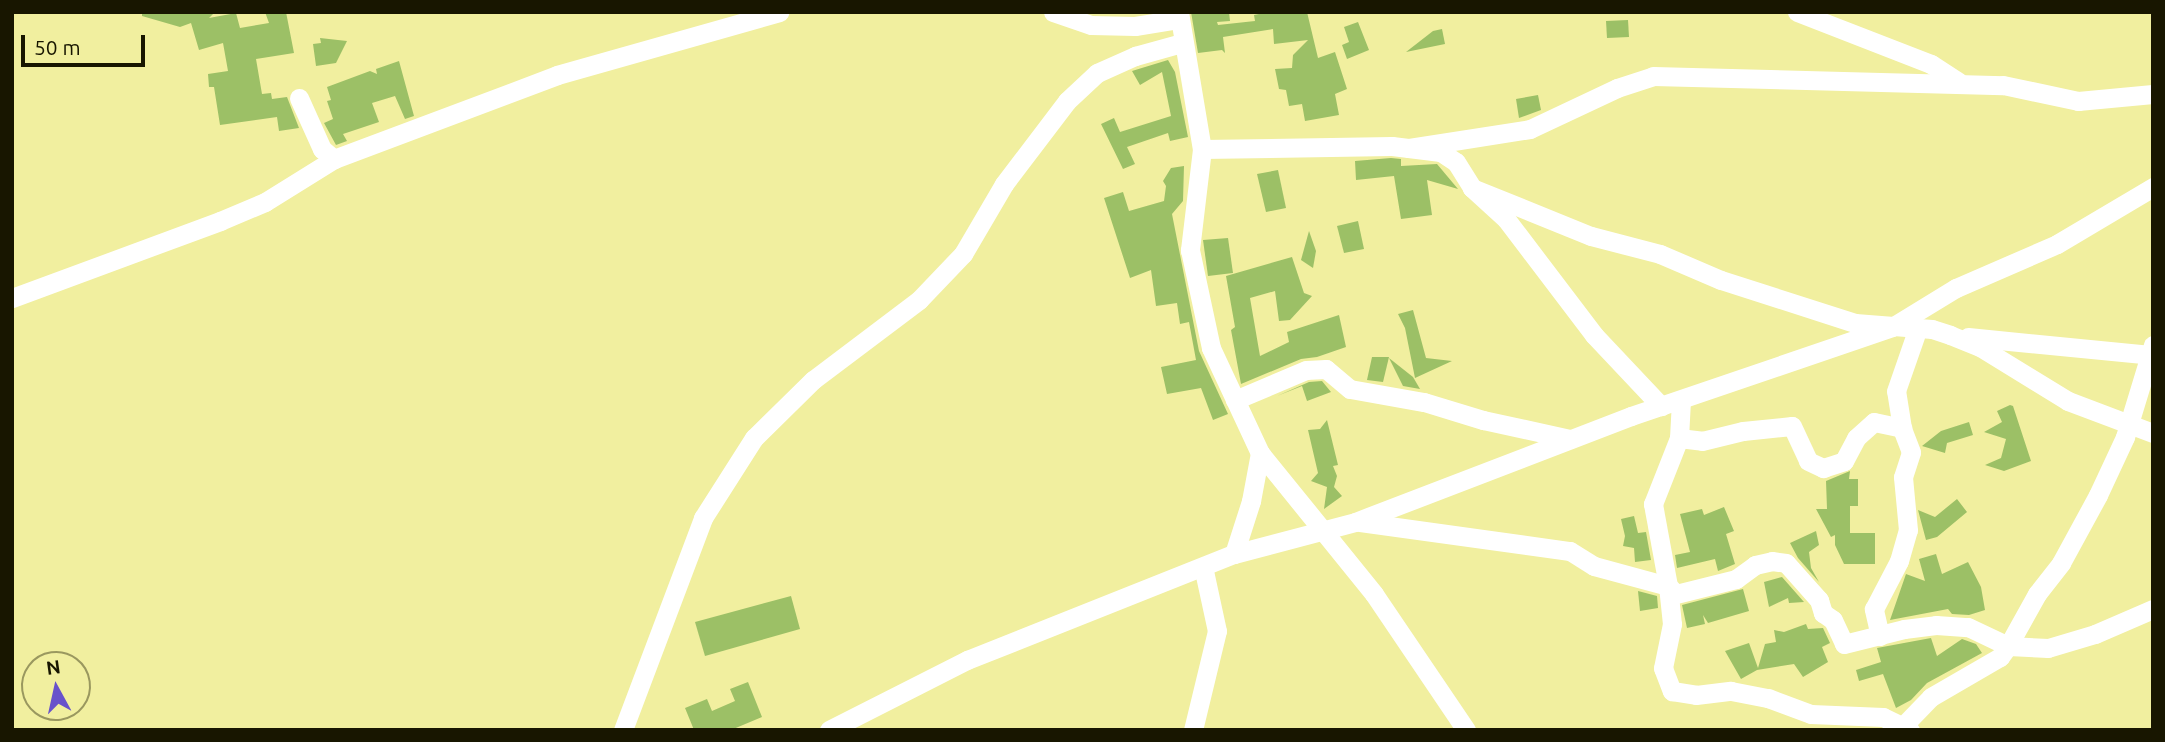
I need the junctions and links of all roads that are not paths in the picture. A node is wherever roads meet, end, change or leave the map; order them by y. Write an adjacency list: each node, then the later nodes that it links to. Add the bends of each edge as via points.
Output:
1 (779, 12): 11 (street, via 557,75)
2 (1053, 12): 4 (street, via 1091,25 1135,26)
3 (1797, 12): 6 (street, via 1931,64)
4 (1179, 16): 5 (street)
5 (1182, 43): 10 (street); 37 (street, via 1097,73 1068,100 1004,184 962,254 928,291 813,380 754,438 704,518)
6 (1960, 83): 7 (street, via 2003,85 2078,101); 9 (street, via 1653,76 1530,129)
7 (2153, 94)
8 (299, 98): 11 (street, via 322,149)
9 (1409, 148): 10 (street); 13 (street, via 1441,152 1456,162)
10 (1202, 149): 19 (street, via 1190,250 1211,348)
11 (334, 159): 14 (street, via 265,202)
12 (2153, 187): 15 (street, via 2057,244 1956,288)
13 (1472, 188): 15 (street, via 1721,280 1855,323); 21 (street, via 1506,219 1594,335)
14 (12, 298)
15 (1892, 327): 16 (street); 20 (street)
16 (1918, 328): 17 (street); 23 (street, via 1896,391)
17 (1950, 335): 18 (street); 22 (street, via 2068,401)
18 (2152, 352): 22 (street)
19 (1235, 400): 26 (street, via 1306,370 1326,369 1350,389 1424,402); 27 (street)
20 (1681, 400): 21 (street); 25 (street)
21 (1661, 407): 26 (street)
22 (2129, 424): 24 (street); 35 (street, via 2061,563 2037,594)
23 (1902, 428): 25 (street, via 1874,422 1856,438 1844,461 1823,468 1808,461 1792,426 1702,441); 34 (street, via 1911,452 1903,477 1908,530 1899,561 1874,609)
24 (2153, 433)
25 (1679, 438): 32 (street, via 1653,504)
26 (1570, 439): 28 (street)
27 (1260, 453): 29 (street); 30 (street)
28 (1355, 522): 29 (street); 32 (street, via 1570,551 1594,566)
29 (1321, 530): 30 (street); 40 (street, via 1374,594)
30 (1234, 554): 31 (street)
31 (1203, 566): 38 (street, via 967,660); 39 (street, via 1217,631)
32 (1668, 586): 34 (street, via 1676,594 1736,579 1755,565 1786,563 1819,600 1844,644); 36 (street, via 1672,624 1663,668 1672,691 1696,695 1731,691 1811,714 1883,717)
33 (2153, 609): 35 (street, via 2048,648)
34 (1880, 636): 35 (street, via 1936,625 1968,627)
35 (2008, 646): 36 (street, via 2000,657 1931,697)
36 (1902, 728)
37 (623, 730)
38 (829, 730)
39 (1193, 730)
40 (1466, 730)

